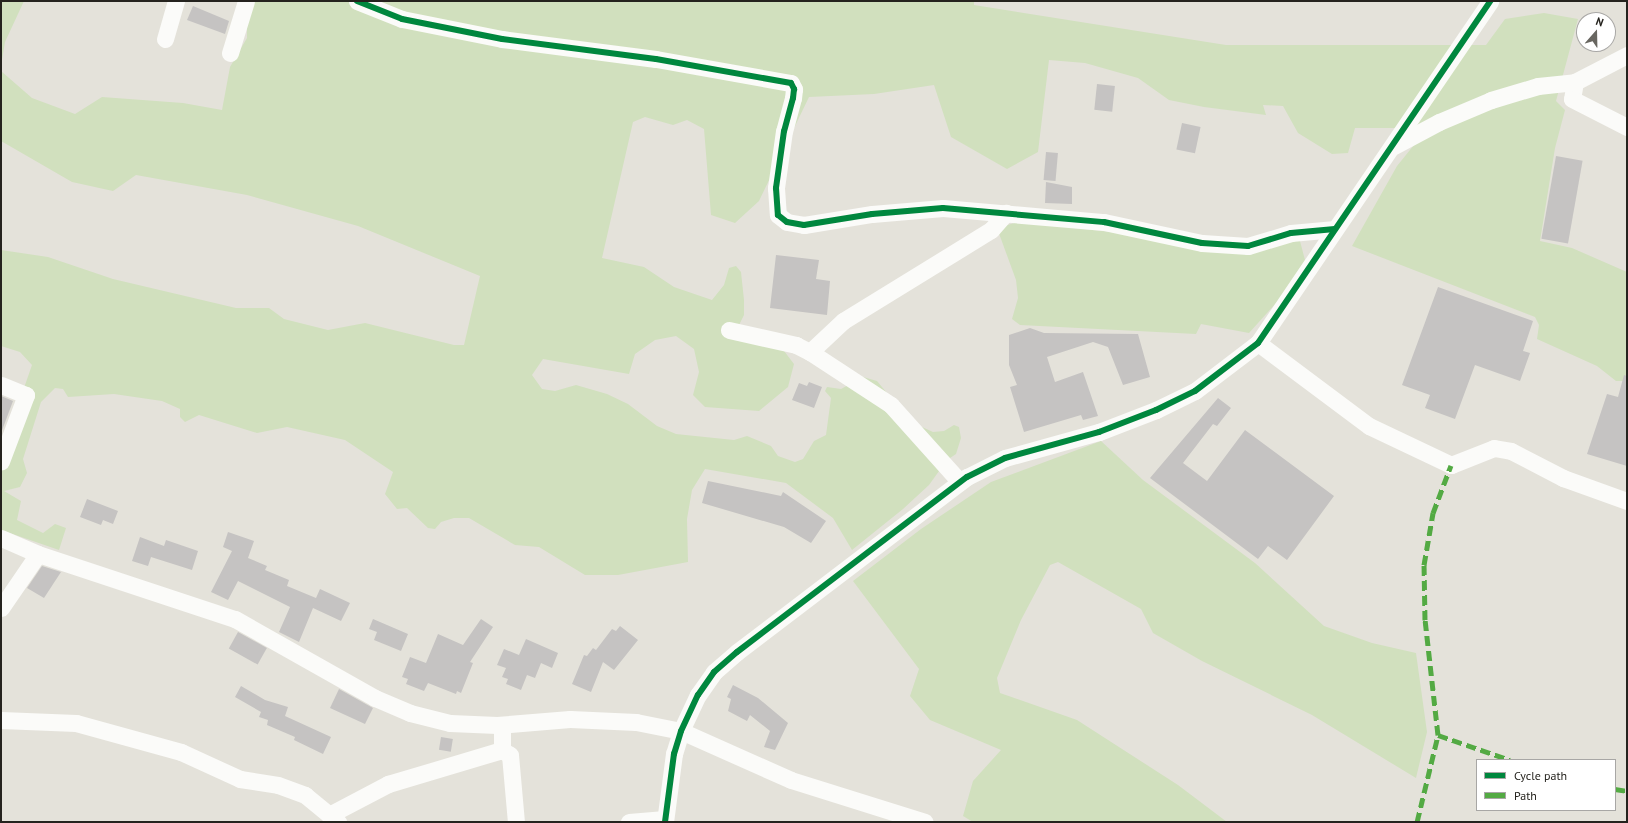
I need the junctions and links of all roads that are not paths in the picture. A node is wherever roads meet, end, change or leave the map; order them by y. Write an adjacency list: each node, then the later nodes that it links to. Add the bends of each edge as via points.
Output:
1 (176, 1): 5 (street)
2 (246, 1): 6 (street)
3 (357, 1): 11 (street, via 402,19 502,39 656,58 791,84 794,89 793,98 784,131 776,188 778,215 787,222 804,224 872,214 943,208)
4 (1490, 1): 10 (street)
5 (165, 39)
6 (230, 53)
7 (1627, 55): 8 (street)
8 (1575, 82): 9 (street, via 1572,100); 10 (street, via 1538,86 1491,100 1439,122)
9 (1627, 127)
10 (1391, 147): 12 (street)
11 (1006, 213): 12 (street, via 1104,222 1186,240 1248,246 1291,233); 15 (street, via 991,230 843,321)
12 (1335, 229): 14 (street)
13 (729, 330): 15 (street)
14 (1258, 343): 19 (street, via 1195,391 1156,410 1098,432 1005,458); 20 (street, via 1370,426 1451,465 1494,448 1511,451 1563,478)
15 (810, 352): 19 (street, via 891,405)
16 (1, 385): 17 (street, via 26,395)
17 (6, 431): 18 (street)
18 (1, 460)
19 (960, 482): 26 (street, via 714,672 698,695)
20 (1627, 501)
21 (1, 538): 22 (street)
22 (38, 554): 23 (street); 25 (street, via 235,619 375,698 410,713 450,723)
23 (1, 608)
24 (1, 720): 28 (street, via 76,723 181,752 240,779 278,785 305,795)
25 (502, 725): 26 (street, via 570,719 636,722); 27 (street)
26 (681, 731): 29 (street, via 674,754); 32 (street, via 791,780)
27 (502, 750): 28 (street, via 388,784); 30 (street, via 510,755)
28 (333, 818)
29 (665, 820): 31 (street)
30 (516, 822)
31 (629, 822)
32 (925, 822)

